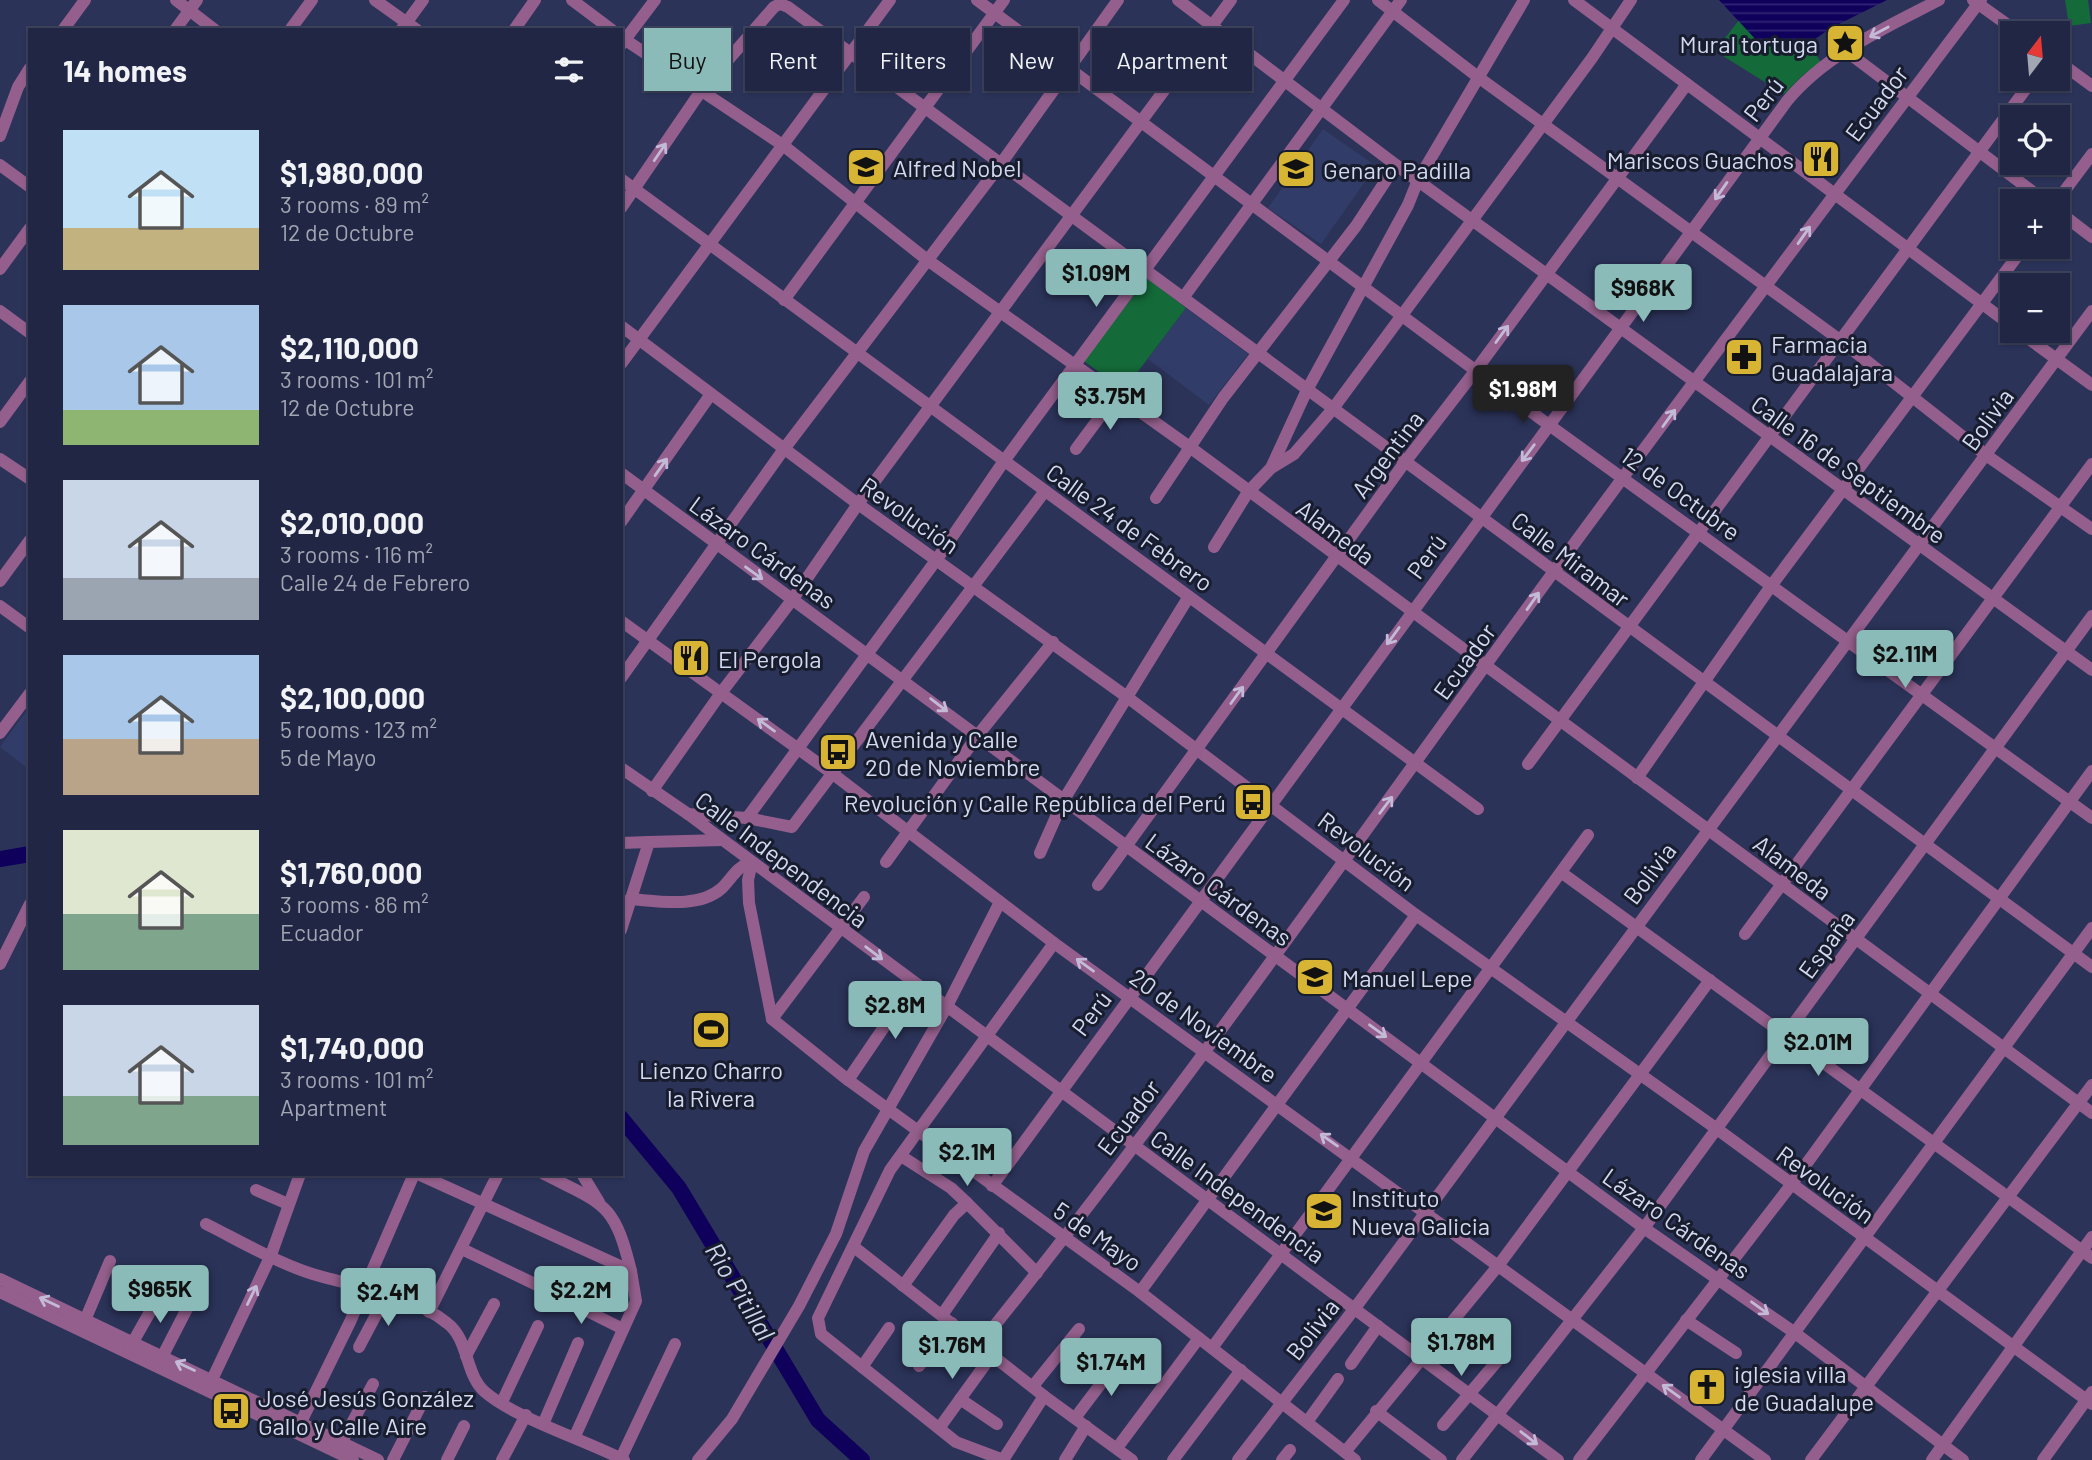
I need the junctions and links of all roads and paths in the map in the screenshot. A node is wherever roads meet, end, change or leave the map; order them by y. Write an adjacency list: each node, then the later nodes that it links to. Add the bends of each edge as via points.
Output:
1 (85, 0): 28 (street)
2 (176, 0): 22 (street)
3 (312, 0): 31 (street)
4 (376, 0): 27 (street)
5 (423, 0): 27 (street)
6 (535, 0): 32 (street)
7 (572, 0): 33 (street)
8 (655, 0): 36 (street)
9 (890, 0): 38 (street)
10 (978, 0): 24 (street, 12 de Octubre)
11 (1004, 0): 24 (street)
12 (1118, 0): 39 (street)
13 (1178, 0): 26 (street, Calle 16 de Septiembre)
14 (1231, 0): 26 (street)
15 (1344, 0): 46 (street)
16 (1378, 0): 23 (street)
17 (1524, 0): 45 (street)
18 (1574, 0): 35 (street)
19 (1631, 0): 35 (street)
20 (1939, 0): 37 (street, Perú, one-way to 37)
21 (1977, 1): 25 (street); 52 (street, Ecuador)
22 (193, 5): 29 (street); 30 (street)
23 (1397, 5): 45 (street); 54 (street)
24 (995, 12): 34 (street, 12 de Octubre); 53 (street)
25 (2004, 21)
26 (1213, 25): 46 (street, Calle 16 de Septiembre); 55 (street)
27 (408, 27)
28 (65, 28)
29 (177, 28)
30 (213, 28)
31 (291, 28)
32 (515, 28)
33 (609, 28)
34 (1015, 28)
35 (1612, 28): 47 (street); 56 (street)
36 (623, 41): 40 (street, Alameda)
37 (1846, 51): 52 (street); 58 (street, Perú, via 1805,80)
38 (851, 53): 41 (street, Calle Miramar, via 788,7 776,4); 53 (street, Calle Miramar); 59 (street)
39 (1078, 53)
40 (644, 54)
41 (731, 56)
42 (2070, 70): 48 (street)
43 (28, 71): 57 (street)
44 (1078, 72): 55 (street, 12 de Octubre)
45 (1478, 77): 56 (street); 68 (street)
46 (1285, 79): 54 (street, Calle 16 de Septiembre); 65 (street)
47 (1687, 84): 58 (street); 66 (street, Argentina)
48 (2092, 86)
49 (701, 91): 59 (street, Alameda); 70 (street, one-way to 49)
50 (1051, 91): 62 (street)
51 (2025, 91): 60 (street)
52 (1906, 98): 60 (street); 73 (street, Ecuador)
53 (924, 107): 62 (street, Calle Miramar); 74 (street)
54 (1322, 108): 63 (street, Calle 16 de Septiembre); 75 (street)
55 (1140, 121): 65 (street, 12 de Octubre); 77 (street)
56 (1541, 124): 66 (street); 78 (street)
57 (0, 136)
58 (1760, 137): 73 (street); 81 (street, Perú, one-way to 81)
59 (784, 146): 74 (street, Alameda); 83 (street)
60 (1981, 153): 71 (street); 84 (street)
61 (2092, 154): 72 (street)
62 (1000, 165): 77 (street, Calle Miramar); 85 (street)
63 (1396, 165): 68 (street, Calle 16 de Septiembre); 87 (street)
64 (0, 166): 69 (street)
65 (1215, 175): 75 (street, 12 de Octubre); 89 (street)
66 (1618, 179): 81 (street); 90 (street, Argentina)
67 (623, 180): 70 (street, Calle 24 de Febrero)
68 (1418, 180): 78 (street, Calle 16 de Septiembre); 91 (street, via 1409,205)
69 (28, 186)
70 (636, 188): 76 (street); 83 (street, Calle 24 de Febrero)
71 (2029, 189)
72 (2066, 189)
73 (1834, 193): 84 (street); 92 (street, Ecuador, one-way to 73)
74 (856, 202): 85 (street, Alameda); 94 (street)
75 (1252, 202): 87 (street, 12 de Octubre); 93 (street)
76 (623, 205)
77 (1072, 216): 89 (street, Calle Miramar); 97 (street)
78 (1471, 220): 90 (street, Calle 16 de Septiembre); 99 (street)
79 (2070, 220): 82 (street)
80 (28, 231): 88 (street)
81 (1693, 232): 92 (street); 102 (street, Perú)
82 (2092, 237)
83 (708, 244): 94 (street, Calle 24 de Febrero); 104 (street)
84 (1909, 249): 95 (street); 105 (street)
85 (926, 259): 97 (street, Alameda); 108 (street)
86 (2015, 259): 95 (street)
87 (1328, 260): 91 (street, 12 de Octubre); 107 (street)
88 (0, 269)
89 (1146, 270): 93 (street, Calle Miramar); 111 (street)
90 (1546, 274): 102 (street, Calle 16 de Septiembre); 112 (street, Argentina, one-way to 90)
91 (1363, 286): 99 (street, 12 de Octubre); 116 (street)
92 (1766, 288): 105 (street); 113 (street, Ecuador)
93 (1183, 298): 107 (street, Calle Miramar)
94 (784, 300): 108 (street, Calle 24 de Febrero)
95 (1983, 303): 100 (street); 119 (street)
96 (0, 311): 103 (street)
97 (1001, 311): 111 (street, Alameda); 120 (street)
98 (2092, 311): 109 (street, Bolivia)
99 (1404, 315): 112 (street, 12 de Octubre); 121 (street)
100 (2000, 316)
101 (623, 328): 104 (street, Revolución)
102 (1621, 328): 113 (street, Calle 16 de Septiembre); 123 (street, Perú)
103 (28, 332)
104 (639, 340): 110 (street); 117 (street, Revolución)
105 (1840, 340): 119 (street); 124 (street)
106 (2034, 343): 109 (street)
107 (1259, 353): 116 (street, Calle Miramar); 127 (street)
108 (857, 354): 120 (street, Calle 24 de Febrero); 125 (street)
109 (2056, 360): 115 (street); 128 (street, Bolivia)
110 (623, 361)
111 (1076, 365): 118 (street, Alameda); 130 (street)
112 (1476, 370): 123 (street, 12 de Octubre); 131 (street, Argentina)
113 (1694, 383): 124 (street, Calle 16 de Septiembre); 135 (street, Ecuador, one-way to 113)
114 (28, 384): 122 (street)
115 (2092, 385)
116 (1307, 390): 121 (street, Calle Miramar); 133 (street)
117 (711, 394): 125 (street, Revolución); 137 (street, one-way to 117)
118 (1116, 395): 126 (street); 127 (street, Alameda)
119 (1913, 397): 128 (street); 138 (street)
120 (929, 408): 130 (street, Calle 24 de Febrero); 142 (street)
121 (1332, 410): 131 (street, Calle Miramar); 133 (street, via 1294,454)
122 (0, 422)
123 (1549, 425): 135 (street, 12 de Octubre); 144 (street, Perú, one-way to 144)
124 (1770, 438): 138 (street, Calle 16 de Septiembre); 147 (street)
125 (784, 449): 142 (street, Revolución); 149 (street)
126 (1076, 449)
127 (1191, 449): 140 (street, Alameda); 141 (street)
128 (1986, 455): 143 (street); 150 (street, Bolivia)
129 (0, 459): 136 (street)
130 (1004, 461): 139 (street, Calle 24 de Febrero); 153 (street)
131 (1405, 462): 144 (street, Calle Miramar); 152 (street, Argentina)
132 (2092, 464): 143 (street)
133 (1271, 468): 140 (street)
134 (623, 474): 137 (street, Lázaro Cárdenas)
135 (1625, 478): 147 (street, 12 de Octubre); 154 (street, Ecuador)
136 (28, 479)
137 (645, 490): 145 (street); 149 (street, Lázaro Cárdenas)
138 (1842, 490): 150 (street, Calle 16 de Septiembre); 157 (street)
139 (1045, 491): 156 (street); 159 (street, Calle 24 de Febrero)
140 (1248, 492): 151 (street); 152 (street, Alameda)
141 (1156, 498)
142 (858, 504): 153 (street, Revolución); 160 (street)
143 (2059, 506): 146 (street); 158 (street)
144 (1480, 517): 154 (street, Calle Miramar); 162 (street, Perú)
145 (623, 519)
146 (2092, 529)
147 (1700, 531): 157 (street, 12 de Octubre); 166 (street)
148 (28, 543): 155 (street)
149 (716, 544): 160 (street, Lázaro Cárdenas, one-way to 160); 168 (street)
150 (1917, 546): 158 (street, Calle 16 de Septiembre); 167 (street, Bolivia)
151 (1214, 547)
152 (1336, 558): 162 (street, Alameda); 172 (street, Argentina)
153 (937, 559): 156 (street, Revolución); 171 (street)
154 (1553, 572): 166 (street, Calle Miramar); 173 (street, Ecuador, one-way to 154)
155 (0, 580)
156 (973, 586): 169 (street, Revolución); 176 (street)
157 (1771, 586): 167 (street, 12 de Octubre); 177 (street)
158 (1993, 597): 170 (street, Calle 16 de Septiembre); 179 (street)
159 (1188, 598): 172 (street, Calle 24 de Febrero); 181 (street)
160 (792, 600): 171 (street, Lázaro Cárdenas); 178 (street)
161 (0, 606): 165 (street)
162 (1410, 612): 173 (street, Alameda); 182 (street, Perú, one-way to 182)
163 (2092, 616): 170 (street, España)
164 (623, 622): 168 (street, 20 de Noviembre)
165 (28, 627)
166 (1628, 627): 177 (street, Calle Miramar); 183 (street)
167 (1847, 639): 179 (street, 12 de Octubre); 185 (street, Bolivia)
168 (648, 641): 175 (street); 178 (street, 20 de Noviembre)
169 (1052, 642): 181 (street, Revolución); 186 (street)
170 (2066, 651): 174 (street, Calle 16 de Septiembre); 188 (street, España)
171 (868, 653): 176 (street, Lázaro Cárdenas); 187 (street)
172 (1267, 653): 182 (street, Calle 24 de Febrero); 189 (street, Argentina, one-way to 172)
173 (1486, 667): 183 (street, Alameda); 190 (street, Ecuador)
174 (2092, 670)
175 (623, 675)
176 (903, 678): 186 (street, Lázaro Cárdenas, one-way to 186); 194 (street)
177 (1704, 683): 185 (street, Calle Miramar); 195 (street)
178 (721, 692): 187 (street, 20 de Noviembre, one-way to 178); 196 (street)
179 (1923, 693): 188 (street, 12 de Octubre); 197 (street)
180 (28, 696): 184 (street)
181 (1127, 697): 189 (street, Revolución); 198 (street)
182 (1342, 708): 190 (street, Calle 24 de Febrero); 200 (street, Perú)
183 (1560, 720): 191 (street); 195 (street, Alameda)
184 (0, 733)
185 (1777, 734): 197 (street, Calle Miramar); 205 (street, Bolivia)
186 (978, 735): 198 (street, Lázaro Cárdenas); 206 (street)
187 (798, 748): 194 (street, 20 de Noviembre); 203 (street)
188 (1998, 748): 199 (street, 12 de Octubre); 211 (street, España)
189 (1197, 750): 200 (street, Revolución); 212 (street, Argentina)
190 (1417, 763): 201 (street, Calle 24 de Febrero); 214 (street, Ecuador, one-way to 190)
191 (1528, 764)
192 (623, 769): 196 (street, Calle Independencia)
193 (2092, 771): 199 (street)
194 (833, 774): 203 (street, via 792,827); 206 (street, 20 de Noviembre)
195 (1637, 778): 205 (street, Alameda)
196 (652, 791): 202 (street, Calle Independencia)
197 (1851, 792): 211 (street, Calle Miramar); 219 (street)
198 (1063, 801): 212 (street, Lázaro Cárdenas); 213 (street)
199 (2070, 801): 204 (street, 12 de Octubre); 222 (street)
200 (1270, 804): 214 (street, Revolución); 223 (street, Perú)
201 (1478, 809)
202 (688, 814): 203 (street); 208 (street, Calle Independencia)
203 (747, 818)
204 (2092, 818)
205 (1707, 829): 219 (street, Alameda); 228 (street, Bolivia)
206 (909, 831): 215 (street); 224 (street, 20 de Noviembre)
207 (1588, 835): 217 (street)
208 (722, 840): 209 (street); 216 (street, Calle Independencia)
209 (649, 842): 210 (street); 221 (street)
210 (623, 843)
211 (1924, 845): 222 (street, Calle Miramar); 232 (street, España)
212 (1127, 847): 218 (street, Argentina); 223 (street, Lázaro Cárdenas)
213 (1040, 853)
214 (1345, 860): 226 (street, Revolución); 235 (street, Ecuador)
215 (886, 862)
216 (751, 863): 221 (street, via 702,899); 230 (street, Calle Independencia); 245 (street, via 749,903)
217 (1562, 873): 228 (street); 238 (street)
218 (1098, 885)
219 (1780, 885): 231 (street); 232 (street, Alameda)
220 (864, 897): 230 (street)
221 (631, 899): 227 (street)
222 (1999, 899): 234 (street, Calle Miramar); 241 (street)
223 (1199, 900): 235 (street, Lázaro Cárdenas); 242 (street, Perú)
224 (1000, 902): 233 (street, 20 de Noviembre); 243 (street)
225 (28, 908): 236 (street)
226 (1416, 915): 238 (street, Revolución); 244 (street)
227 (623, 924)
228 (1636, 926): 239 (street); 246 (street, Bolivia)
229 (2092, 928): 234 (street)
230 (840, 929): 240 (street, Calle Independencia, one-way to 240); 245 (street)
231 (1745, 934)
232 (1856, 940): 241 (street, Alameda); 247 (street, España)
233 (1054, 943): 242 (street, 20 de Noviembre, one-way to 233); 248 (street)
234 (2073, 954): 237 (street, Calle Miramar); 249 (street)
235 (1274, 956): 244 (street, Lázaro Cárdenas); 250 (street, Ecuador)
236 (0, 964)
237 (2092, 967)
238 (1490, 968): 246 (street, Revolución); 251 (street)
239 (1710, 980): 247 (street); 252 (street)
240 (914, 983): 243 (street, Calle Independencia); 253 (street)
241 (1930, 995): 249 (street, Alameda); 255 (street)
242 (1129, 997): 250 (street, 20 de Noviembre); 256 (street, Perú)
243 (946, 1008): 248 (street, Calle Independencia); 259 (street)
244 (1348, 1008): 251 (street, Lázaro Cárdenas, one-way to 251); 257 (street)
245 (772, 1019): 253 (street, 5 de Mayo)
246 (1566, 1022): 252 (street, Revolución); 261 (street, Bolivia)
247 (1786, 1034): 255 (street); 262 (street, España)
248 (985, 1038): 256 (street, Calle Independencia); 263 (street)
249 (2002, 1048): 258 (street, Alameda); 264 (street)
250 (1202, 1051): 257 (street, 20 de Noviembre); 265 (street, Ecuador)
251 (1420, 1062): 261 (street, Lázaro Cárdenas); 267 (street)
252 (1640, 1075): 262 (street, Revolución); 268 (street)
253 (848, 1080): 259 (street, 5 de Mayo)
254 (2092, 1085): 258 (street)
255 (1860, 1088): 264 (street); 275 (street)
256 (1060, 1090): 265 (street, Calle Independencia); 276 (street, Perú)
257 (1276, 1103): 267 (street, 20 de Noviembre, one-way to 257); 279 (street)
258 (2079, 1103): 260 (street, Alameda); 278 (street)
259 (889, 1110): 263 (street, 5 de Mayo); 374 (street, via 864,1152 836,1234 799,1306 719,1437)
260 (2092, 1113)
261 (1494, 1117): 268 (street, Lázaro Cárdenas); 284 (street, Bolivia)
262 (1717, 1129): 275 (street, Revolución); 286 (street, España)
263 (920, 1132): 266 (street); 276 (street, 5 de Mayo)
264 (1935, 1143): 278 (street); 289 (street)
265 (1133, 1145): 279 (street, Calle Independencia); 290 (street, Ecuador)
266 (901, 1156): 282 (street); 291 (street)
267 (1352, 1156): 284 (street, 20 de Noviembre); 293 (street)
268 (1568, 1171): 286 (street, Lázaro Cárdenas); 297 (street)
269 (299, 1176): 283 (street)
270 (415, 1176): 302 (street)
271 (421, 1176): 281 (street)
272 (497, 1176): 281 (street)
273 (548, 1176): 280 (street)
274 (583, 1176): 280 (street)
275 (1791, 1185): 289 (street, Revolución); 300 (street)
276 (992, 1186): 290 (street, 5 de Mayo)
277 (256, 1190): 283 (street)
278 (2009, 1196): 294 (street); 308 (street)
279 (1209, 1199): 293 (street, Calle Independencia); 307 (street)
280 (599, 1202): 298 (street, via 616,1220)
281 (484, 1203): 292 (street); 298 (street)
282 (967, 1203): 287 (street); 304 (street, via 954,1214)
283 (288, 1204): 295 (street)
284 (1426, 1211): 297 (street, 20 de Noviembre); 313 (street, Bolivia)
285 (206, 1224): 295 (street)
286 (1644, 1228): 300 (street, Lázaro Cárdenas); 316 (street, España)
287 (999, 1233): 299 (street); 315 (street)
288 (2092, 1237): 294 (street)
289 (1864, 1238): 308 (street, Revolución); 324 (street)
290 (1065, 1239): 299 (street, Ecuador); 307 (street, 5 de Mayo)
291 (854, 1247): 304 (street); 342 (street, via 817,1326)
292 (462, 1249): 303 (street); 314 (street)
293 (1281, 1253): 313 (street, Calle Independencia); 332 (street)
294 (2087, 1254): 329 (street)
295 (271, 1255): 302 (street, via 322,1277); 347 (street, one-way to 295)
296 (110, 1261): 318 (street)
297 (1498, 1266): 316 (street, 20 de Noviembre); 338 (street)
298 (631, 1271): 322 (street, via 636,1301)
299 (1037, 1273): 328 (street, Ecuador)
300 (1717, 1277): 317 (street); 324 (street, Lázaro Cárdenas, one-way to 324)
301 (0, 1279): 318 (street, one-way to 301)
302 (364, 1285): 309 (street); 366 (street)
303 (537, 1285)
304 (903, 1286): 315 (street)
305 (163, 1289): 330 (street)
306 (0, 1292): 318 (street)
307 (1140, 1292): 325 (street, 5 de Mayo)
308 (1936, 1293): 329 (street, Revolución); 349 (street)
309 (387, 1294): 314 (street); 331 (street)
310 (553, 1294): 322 (street)
311 (192, 1299): 339 (street)
312 (494, 1304): 336 (street)
313 (1355, 1308): 320 (street, Calle Independencia); 356 (street, Bolivia)
314 (429, 1312): 336 (street, via 458,1334)
315 (947, 1319): 328 (street); 341 (street)
316 (1572, 1319): 344 (street, 20 de Noviembre); 358 (street, España)
317 (1686, 1320): 334 (street); 344 (street)
318 (83, 1325): 330 (street)
319 (538, 1326): 355 (street)
320 (1378, 1326): 338 (street, Calle Independencia); 340 (street)
321 (889, 1328): 342 (street)
322 (623, 1329): 369 (street)
323 (1079, 1329): 348 (street)
324 (1795, 1333): 349 (street, Lázaro Cárdenas); 368 (street)
325 (1199, 1338): 332 (street, 5 de Mayo); 372 (street)
326 (578, 1343): 360 (street)
327 (675, 1344): 375 (street)
328 (979, 1345): 335 (street)
329 (2014, 1345): 354 (street, Revolución); 370 (street)
330 (130, 1347): 339 (street)
331 (359, 1347)
332 (1212, 1348): 343 (street, 5 de Mayo)
333 (1504, 1353): 350 (street)
334 (1736, 1353)
335 (992, 1355): 348 (street); 353 (street)
336 (466, 1356): 355 (street, via 483,1390)
337 (1121, 1357): 361 (street)
338 (1422, 1359): 350 (street, Calle Independencia); 357 (street)
339 (160, 1361): 347 (street)
340 (1350, 1364)
341 (919, 1366)
342 (862, 1367): 367 (street)
343 (1241, 1370): 356 (street, 5 de Mayo); 384 (street)
344 (1647, 1373): 368 (street, 20 de Noviembre, one-way to 344); 389 (street)
345 (1338, 1379): 362 (street)
346 (373, 1384): 371 (street)
347 (209, 1385): 366 (street)
348 (1033, 1387): 351 (street)
349 (1867, 1389): 370 (street, Lázaro Cárdenas); 392 (street)
350 (1469, 1393): 358 (street, Calle Independencia); 364 (street)
351 (1044, 1396): 361 (street); 381 (street)
352 (425, 1397): 378 (street)
353 (960, 1399): 363 (street); 367 (street)
354 (2090, 1399): 395 (street)
355 (502, 1402): 359 (street)
356 (1283, 1402): 362 (street, 5 de Mayo); 385 (street, Bolivia)
357 (1376, 1412): 373 (street); 386 (street)
358 (1499, 1414): 387 (street, España); 388 (street, Calle Independencia, one-way to 388)
359 (526, 1415): 360 (street); 380 (street)
360 (544, 1422): 369 (street)
361 (1080, 1422): 372 (street); 382 (street)
362 (1307, 1422): 373 (street, 5 de Mayo)
363 (997, 1424)
364 (1443, 1425)
365 (464, 1426): 379 (street)
366 (298, 1427): 371 (street)
367 (940, 1427): 381 (street, via 956,1441)
368 (1723, 1429): 390 (street); 391 (street, 20 de Noviembre)
369 (575, 1436): 375 (street)
370 (1942, 1445): 393 (street); 394 (street, Lázaro Cárdenas)
371 (339, 1447): 376 (street); 377 (street)
372 (1116, 1448): 383 (street)
373 (1350, 1456)
374 (696, 1458)
375 (622, 1459)
376 (354, 1460)
377 (378, 1460)
378 (393, 1460)
379 (447, 1460)
380 (502, 1460)
381 (1004, 1460)
382 (1065, 1460)
383 (1132, 1460)
384 (1173, 1460)
385 (1238, 1460)
386 (1441, 1460)
387 (1462, 1460)
388 (1558, 1460)
389 (1579, 1460)
390 (1701, 1460)
391 (1765, 1460)
392 (1811, 1460)
393 (1932, 1460)
394 (1963, 1460)
395 (2043, 1460)

